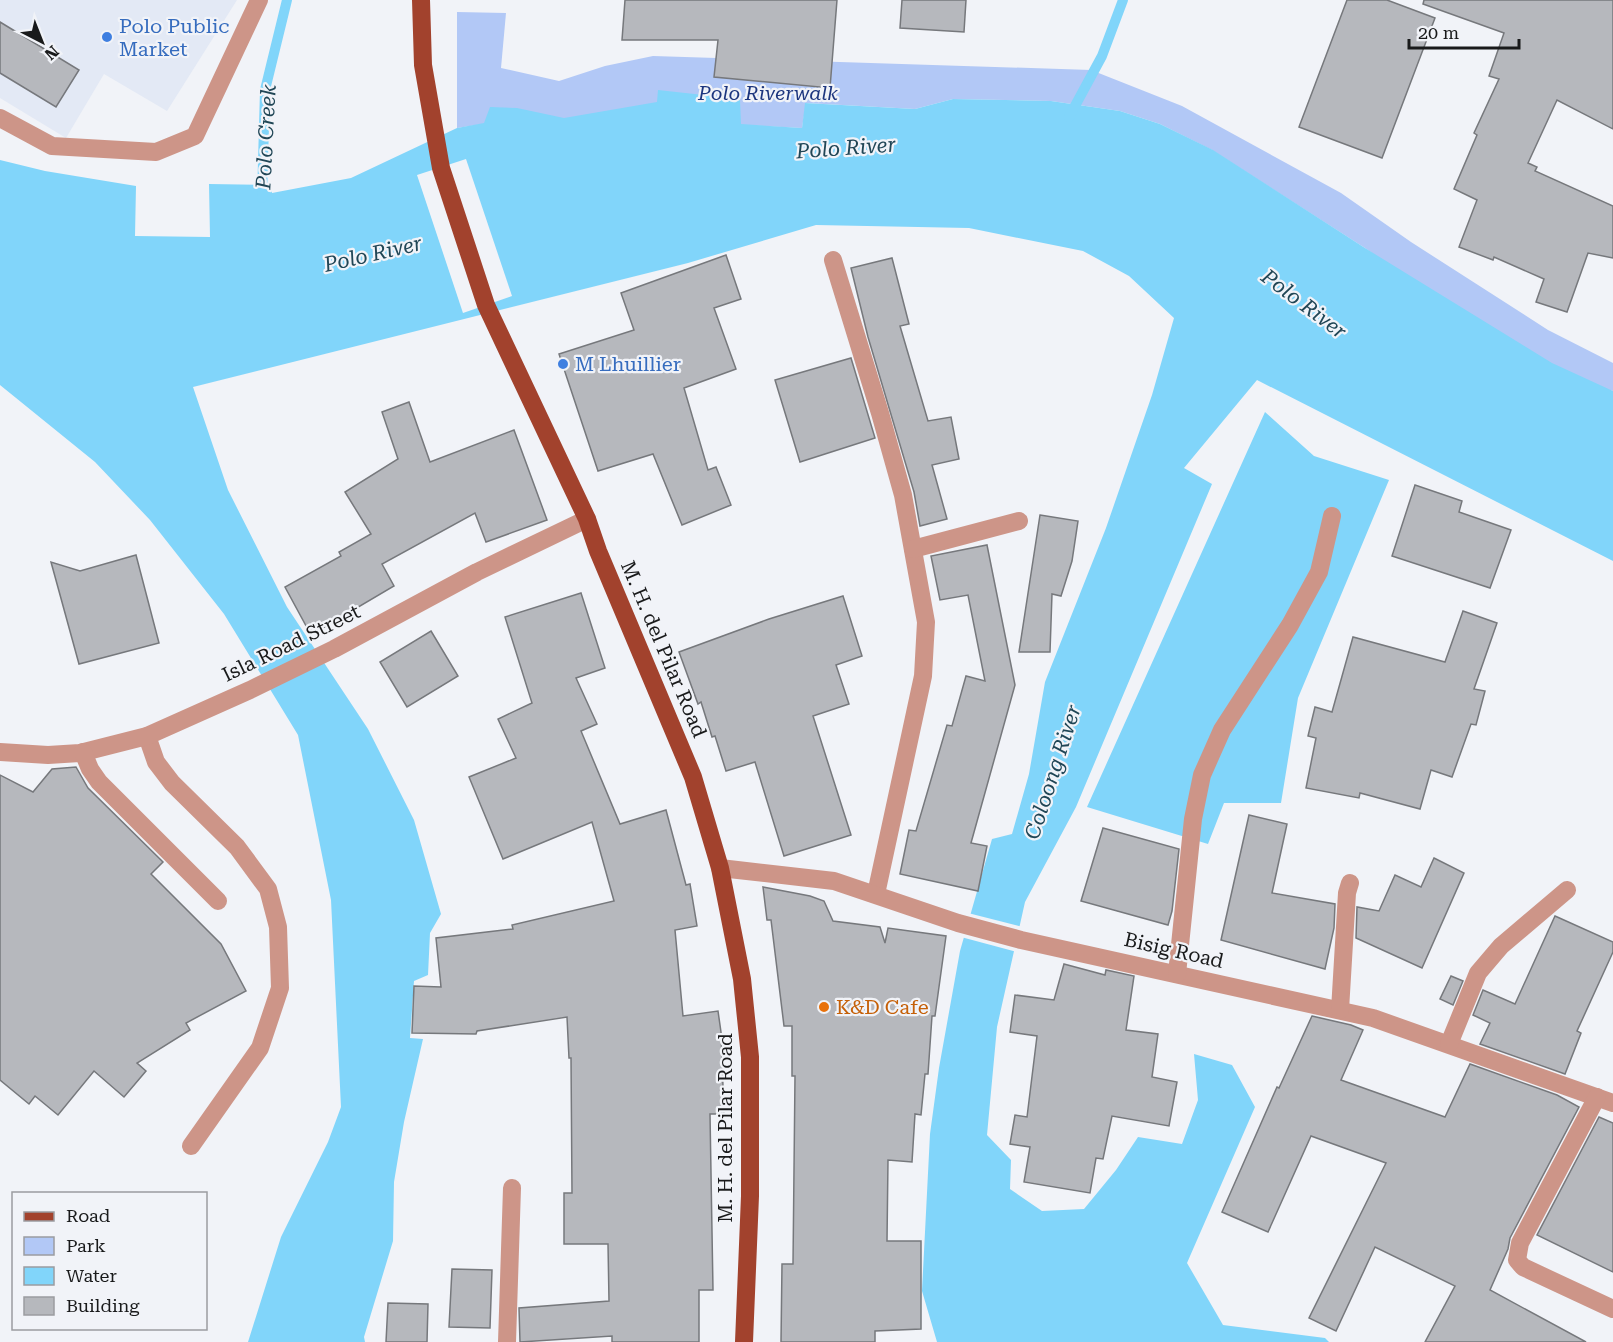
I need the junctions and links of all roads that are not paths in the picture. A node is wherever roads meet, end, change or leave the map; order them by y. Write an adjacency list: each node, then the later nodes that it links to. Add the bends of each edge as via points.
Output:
1 (259, 0): 3 (street, via 195,136 156,152 52,146)
2 (421, 0): 6 (main road, M. H. del Pilar Road, via 423,65 441,168 486,304)
3 (0, 118)
4 (833, 260): 8 (street, via 886,433)
5 (1332, 516): 17 (street, via 1319,572 1290,625 1222,730 1202,775 1193,819)
6 (587, 519): 9 (street, Isla Road Street, via 477,572 334,649); 12 (main road, M. H. del Pilar Road, via 693,777)
7 (1019, 521): 8 (street)
8 (913, 549): 15 (street, via 926,622 923,676)
9 (147, 736): 11 (street, Isla Road Street); 21 (street, via 156,762 172,783 237,847 268,889 278,927 280,988 260,1048)
10 (0, 752): 11 (street, Isla Road Street)
11 (82, 752): 16 (street, via 95,778)
12 (720, 868): 15 (street, Bisig Road, via 834,881); 25 (main road, M. H. del Pilar Road, via 742,980 750,1057)
13 (1350, 883): 18 (street)
14 (1567, 890): 19 (street, via 1501,946 1478,973)
15 (876, 894): 17 (street, Bisig Road, via 1021,940)
16 (218, 901)
17 (1177, 974): 18 (street, Bisig Road)
18 (1340, 1010): 19 (street, Bisig Road)
19 (1449, 1044): 20 (street, Bisig Road)
20 (1605, 1100): 23 (street, via 1520,1243 1517,1260 1523,1267)
21 (192, 1146)
22 (512, 1188): 24 (street)
23 (1613, 1309)
24 (507, 1342)
25 (744, 1342)

